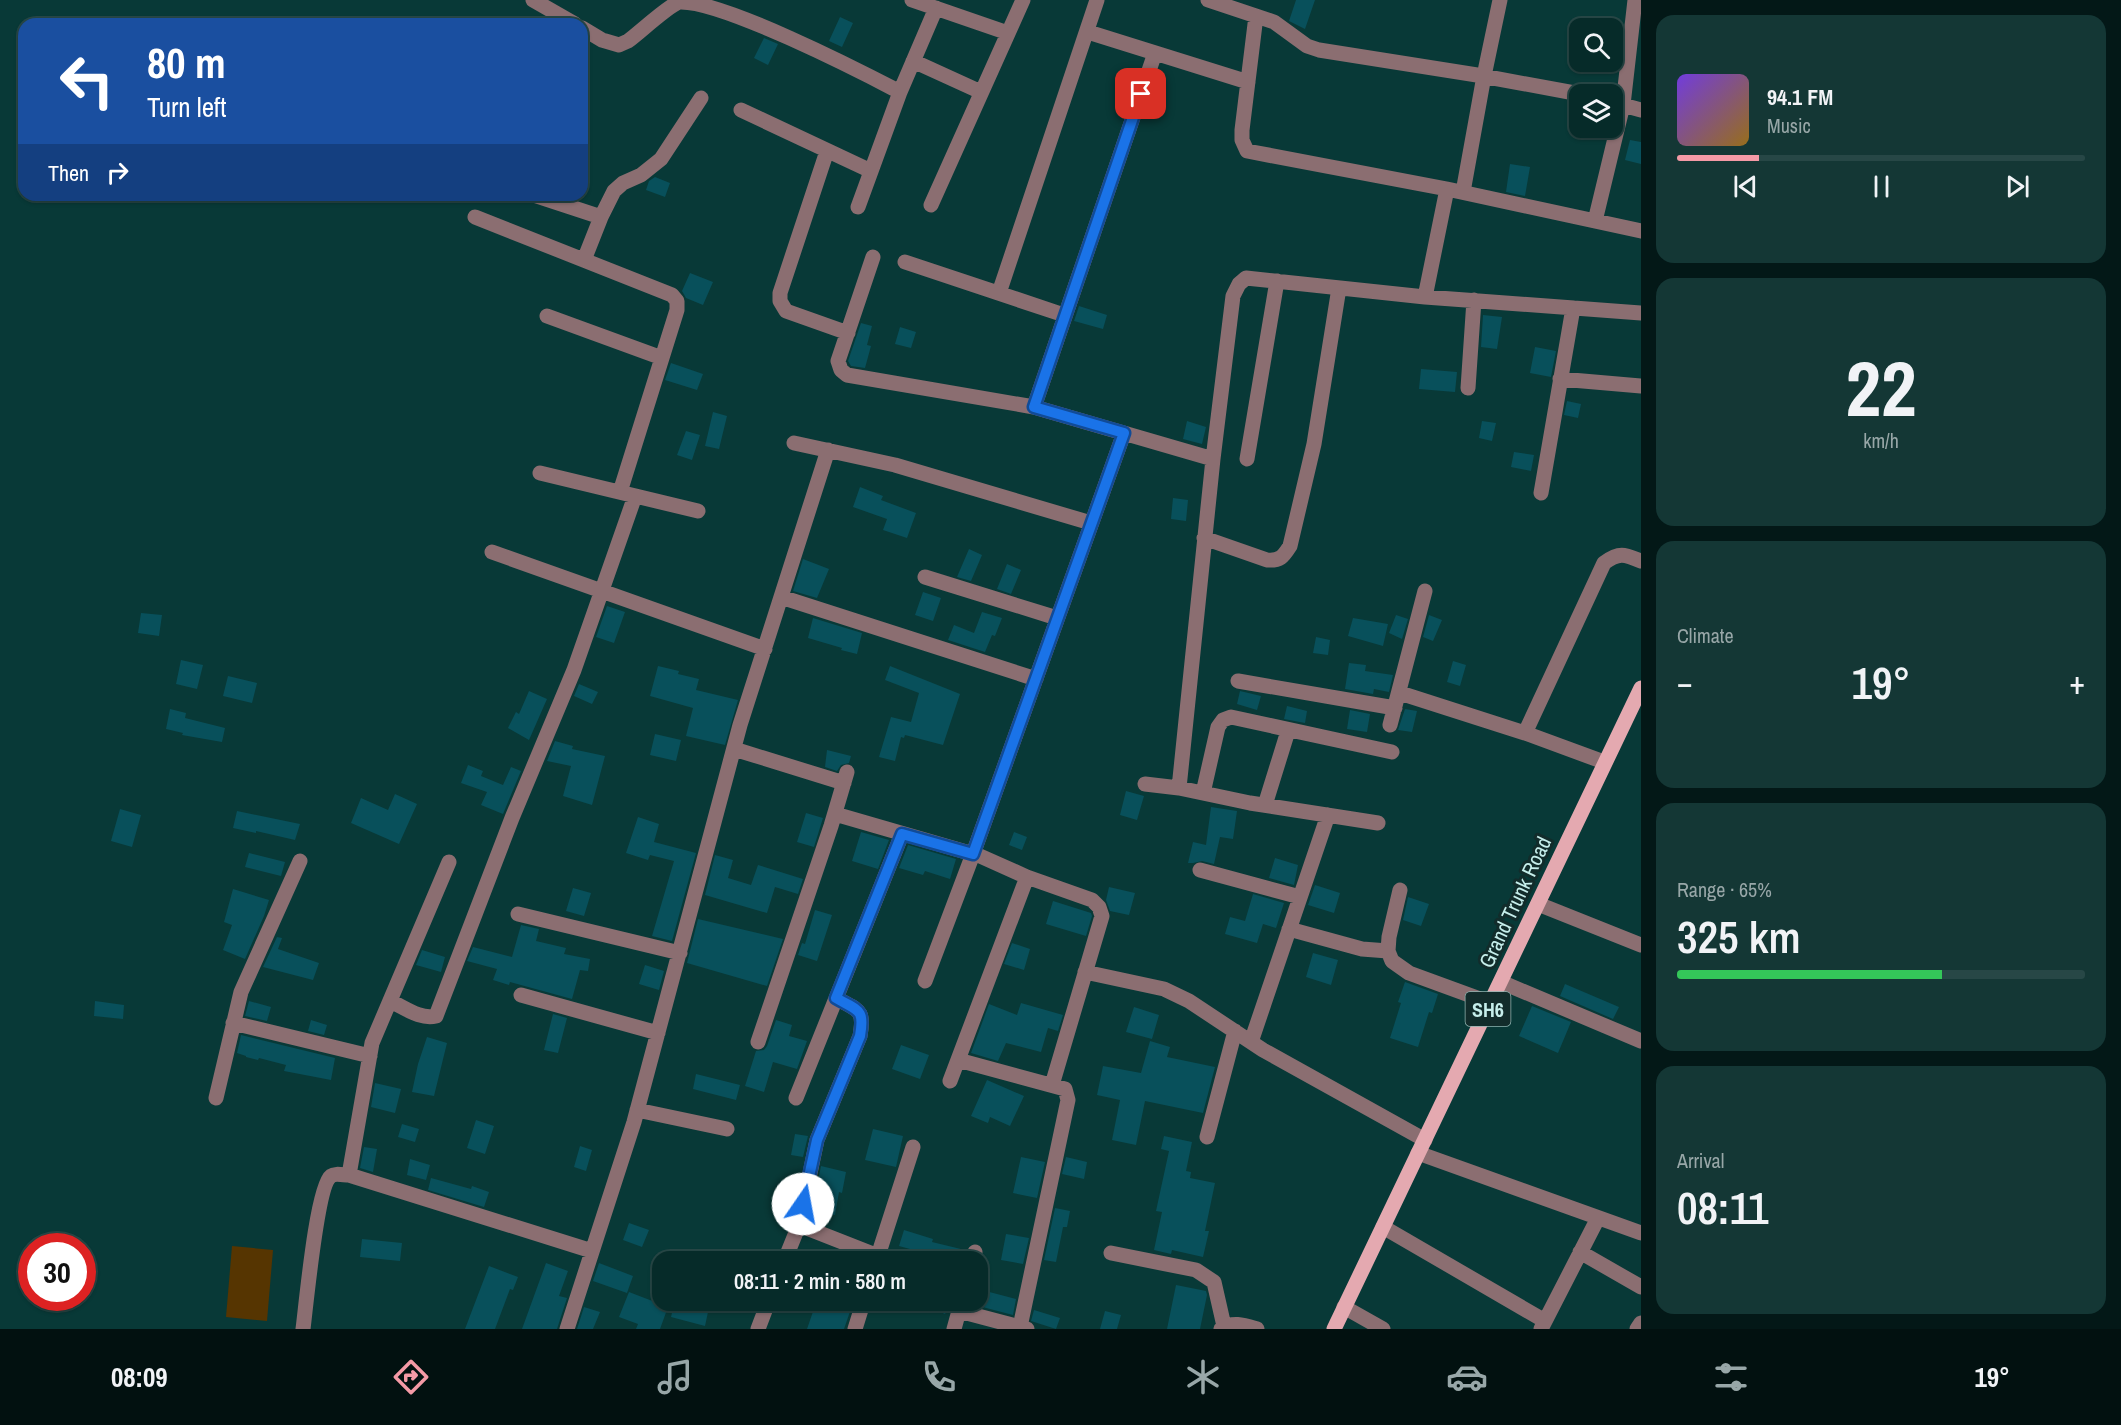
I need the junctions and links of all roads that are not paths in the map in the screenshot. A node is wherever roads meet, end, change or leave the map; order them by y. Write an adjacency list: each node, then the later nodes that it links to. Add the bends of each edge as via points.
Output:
1 (533, 0): 11 (street)
2 (912, 0): 9 (street)
3 (1023, 0): 14 (street)
4 (1097, 0): 13 (street)
5 (1208, 0): 10 (street)
6 (1500, 0): 17 (street)
7 (1635, 0): 19 (street)
8 (676, 1): 12 (street, via 619,45); 20 (street, via 720,6 789,33)
9 (936, 8): 14 (street); 16 (street)
10 (1256, 16): 17 (street, via 1274,22 1319,50); 18 (street)
11 (564, 18)
12 (588, 32)
13 (1088, 32): 15 (street); 44 (street)
14 (1008, 33): 21 (street)
15 (1155, 53): 18 (street); 49 (street)
16 (913, 61): 20 (street); 21 (street)
17 (1484, 76): 22 (street); 31 (street)
18 (1248, 82): 30 (street, via 1242,130 1247,151)
19 (1621, 84)
20 (900, 92): 29 (street)
21 (981, 92): 33 (street)
22 (1569, 92)
23 (701, 98): 36 (street, via 661,159 614,191)
24 (1623, 105): 26 (street)
25 (741, 110): 28 (street)
26 (1641, 110)
27 (1611, 138): 37 (street)
28 (827, 151): 29 (street); 51 (street, via 780,301 786,311)
29 (871, 171): 34 (street)
30 (1447, 189): 31 (street); 45 (street)
31 (1463, 192): 37 (street)
32 (552, 201): 36 (street)
33 (932, 205)
34 (858, 207)
35 (475, 217): 40 (street)
36 (601, 217): 40 (street)
37 (1595, 221): 38 (street)
38 (1641, 231)
39 (873, 257): 51 (street)
40 (584, 260): 52 (street, via 672,295 677,301)
41 (905, 262): 44 (street)
42 (1277, 281): 43 (street); 60 (street, via 1246,278 1233,296); 61 (street)
43 (1339, 288): 45 (street); 67 (street, via 1314,444 1290,546 1277,561)
44 (999, 293): 49 (street)
45 (1425, 297): 46 (street)
46 (1474, 300): 47 (street); 55 (street)
47 (1573, 308): 48 (street); 53 (street)
48 (1641, 313)
49 (1065, 315): 56 (street)
50 (547, 316): 52 (street)
51 (848, 333): 56 (street, via 838,361 847,375)
52 (662, 358): 64 (street)
53 (1560, 379): 54 (street); 63 (street)
54 (1640, 383)
55 (1468, 388)
56 (1034, 407): 57 (street)
57 (1124, 433): 60 (street); 66 (street)
58 (795, 442): 59 (street)
59 (828, 450): 66 (street, via 896,465); 73 (street)
60 (1213, 459): 67 (street)
61 (1246, 459)
62 (540, 473): 64 (street)
63 (1540, 493)
64 (628, 494): 65 (street); 71 (street)
65 (698, 511)
66 (1091, 524): 74 (street)
67 (1204, 538): 87 (street)
68 (492, 552): 71 (street)
69 (1641, 561): 82 (street, via 1615,555 1604,563)
70 (925, 577): 74 (street)
71 (601, 590): 75 (street); 112 (street, via 574,670 436,1016 419,1015)
72 (1425, 591): 79 (street)
73 (781, 597): 75 (street); 76 (street)
74 (1057, 618): 76 (street)
75 (765, 649): 83 (street)
76 (1036, 679): 94 (street)
77 (1238, 681): 79 (street)
78 (1641, 688): 85 (main road, Grand Trunk Road / SH6)
79 (1397, 700): 80 (street); 82 (street)
80 (1390, 725)
81 (1288, 731): 84 (street); 88 (street, via 1231,717 1223,720); 89 (street)
82 (1525, 733): 85 (street)
83 (734, 749): 90 (street, via 846,778); 106 (street)
84 (1392, 752)
85 (1604, 762): 101 (main road, Grand Trunk Road / SH6)
86 (1145, 784): 87 (street)
87 (1179, 788): 88 (street)
88 (1203, 793): 89 (street)
89 (1265, 805): 91 (street)
90 (835, 814): 93 (street); 118 (street)
91 (1328, 815): 92 (street); 100 (street)
92 (1378, 823)
93 (902, 834): 94 (street); 111 (street)
94 (973, 854): 98 (street); 108 (street)
95 (300, 861): 114 (street, via 241,992)
96 (448, 862): 112 (street)
97 (1200, 870): 100 (street)
98 (1027, 878): 107 (street, via 1092,900 1099,907 1102,916); 121 (street)
99 (1400, 890): 105 (street)
100 (1300, 897): 103 (street)
101 (1538, 904): 104 (street); 109 (main road, Grand Trunk Road / SH6)
102 (518, 914): 106 (street)
103 (1289, 928): 105 (street, via 1362,949); 119 (street)
104 (1641, 945)
105 (1388, 951): 113 (street, via 1392,961 1409,974)
106 (680, 953): 116 (street)
107 (1085, 972): 115 (street, via 1164,989); 123 (street)
108 (925, 981)
109 (1501, 982): 113 (main road, Grand Trunk Road / SH6); 117 (street)
110 (521, 995): 116 (street)
111 (836, 998): 125 (street); 133 (street, via 859,1011 863,1020 817,1140)
112 (390, 1001): 120 (street)
113 (1491, 1003): 130 (main road, Grand Trunk Road / SH6)
114 (233, 1023): 120 (street); 124 (street)
115 (1235, 1031): 119 (street); 128 (street)
116 (658, 1033): 126 (street)
117 (1641, 1041)
118 (758, 1042)
119 (1251, 1042): 130 (street)
120 (370, 1056): 131 (street)
121 (958, 1060): 122 (street); 123 (street)
122 (950, 1081)
123 (1052, 1085): 150 (street, via 1065,1089 1068,1100)
124 (216, 1098)
125 (796, 1098)
126 (637, 1110): 127 (street); 136 (street)
127 (727, 1129)
128 (1207, 1137)
129 (913, 1147): 139 (street)
130 (1422, 1147): 132 (street); 134 (main road, Grand Trunk Road / SH6)
131 (349, 1175): 136 (street); 152 (street, via 333,1174 328,1178 320,1201)
132 (1598, 1218): 135 (street); 140 (street)
133 (799, 1225): 137 (street); 138 (street)
134 (1383, 1227): 143 (main road, Grand Trunk Road / SH6); 149 (street)
135 (1641, 1233)
136 (592, 1251): 153 (street)
137 (788, 1251)
138 (859, 1251)
139 (880, 1251)
140 (1580, 1252): 142 (street); 149 (street)
141 (1112, 1253): 151 (street, via 1207,1275 1214,1282)
142 (1641, 1287)
143 (1344, 1307): 158 (main road, Grand Trunk Road / SH6); 159 (street)
144 (765, 1311): 154 (street)
145 (861, 1311): 155 (street)
146 (959, 1311): 156 (street)
147 (975, 1311): 150 (street)
148 (1641, 1323): 160 (street)
149 (1543, 1325)
150 (1024, 1328)
151 (1222, 1328): 157 (street, via 1238,1324)
152 (303, 1329)
153 (567, 1329)
154 (758, 1329)
155 (855, 1329)
156 (954, 1329)
157 (1257, 1329)
158 (1334, 1329)
159 (1383, 1329)
160 (1637, 1329)

